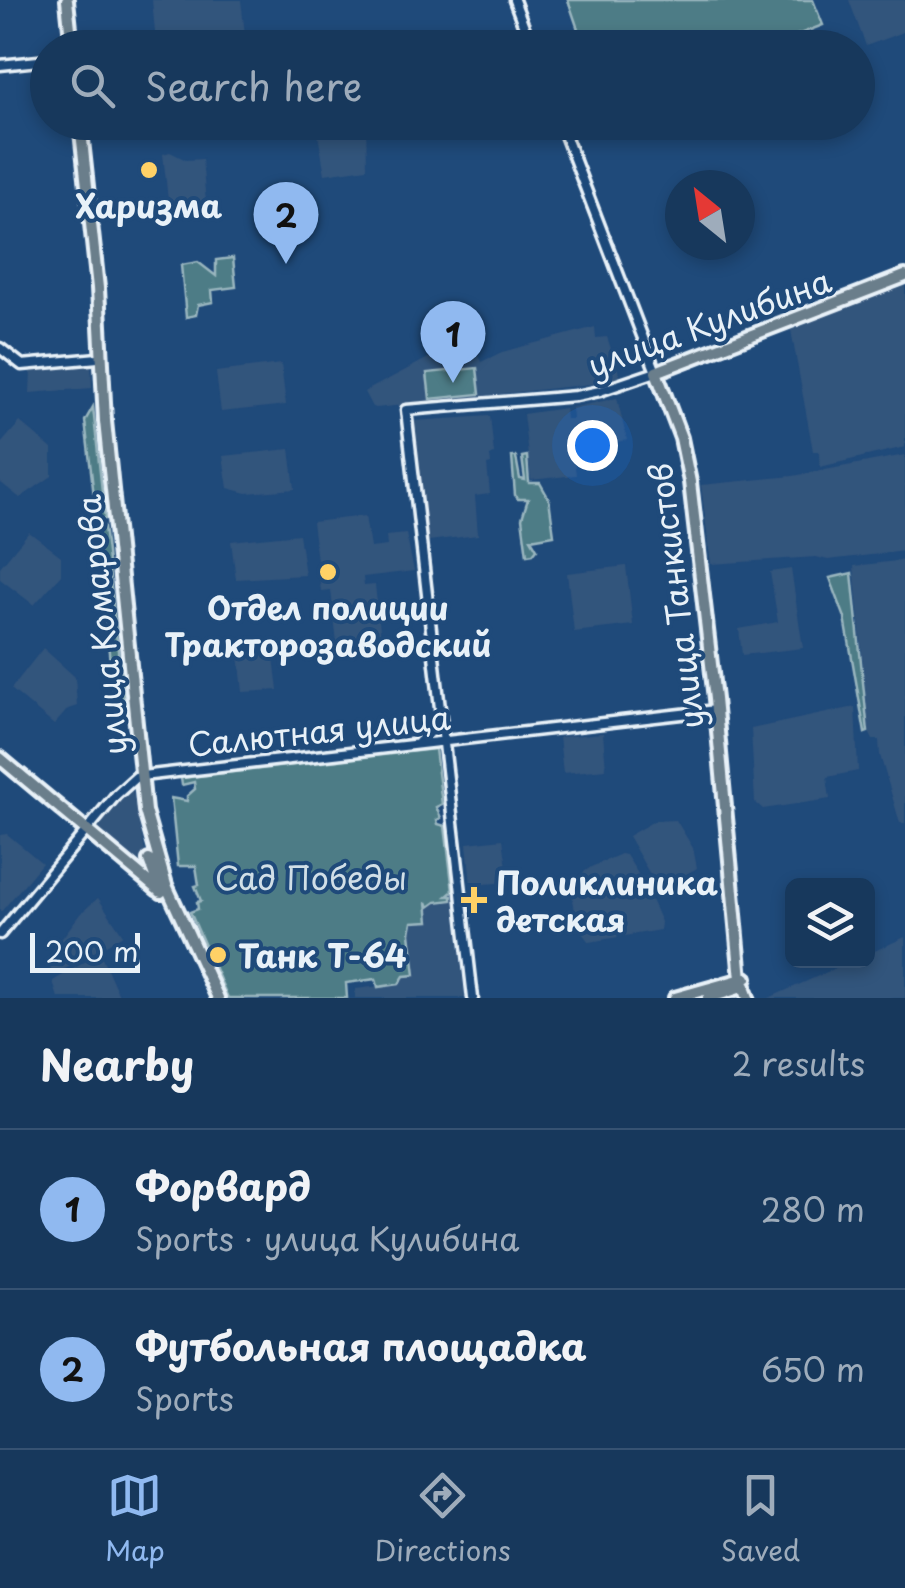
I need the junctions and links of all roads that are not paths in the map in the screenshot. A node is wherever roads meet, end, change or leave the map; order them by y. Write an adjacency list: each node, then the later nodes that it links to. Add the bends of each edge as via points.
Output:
1 (67, 0): 3 (main road)
2 (514, 0): 4 (street)
3 (70, 30)
4 (525, 30)
5 (30, 62): 6 (street)
6 (0, 65)
7 (82, 140): 11 (main road, улица Комарова)
8 (567, 140): 12 (street, улица Танкистов)
9 (905, 276): 12 (main road, улица Кулибина)
10 (0, 348): 11 (street, via 22,365)
11 (101, 355): 18 (main road, улица Комарова, via 99,422)
12 (656, 372): 13 (main road, улица Танкистов, via 687,465); 14 (street, улица Кулибина, via 576,396 406,410)
13 (716, 710): 15 (street, Салютная улица); 22 (main road, улица Танкистов)
14 (441, 722): 15 (street); 16 (street)
15 (444, 741): 16 (street, Салютная улица); 24 (street)
16 (415, 744): 18 (street, Салютная улица)
17 (0, 758): 19 (main road)
18 (139, 776): 19 (street); 20 (main road, улица Комарова, via 144,840)
19 (87, 830): 20 (main road); 21 (street)
20 (165, 892): 23 (main road, улица Комарова)
21 (0, 934)
22 (747, 987): 25 (main road); 26 (main road)
23 (215, 998)
24 (473, 998)
25 (675, 998)
26 (708, 998)

